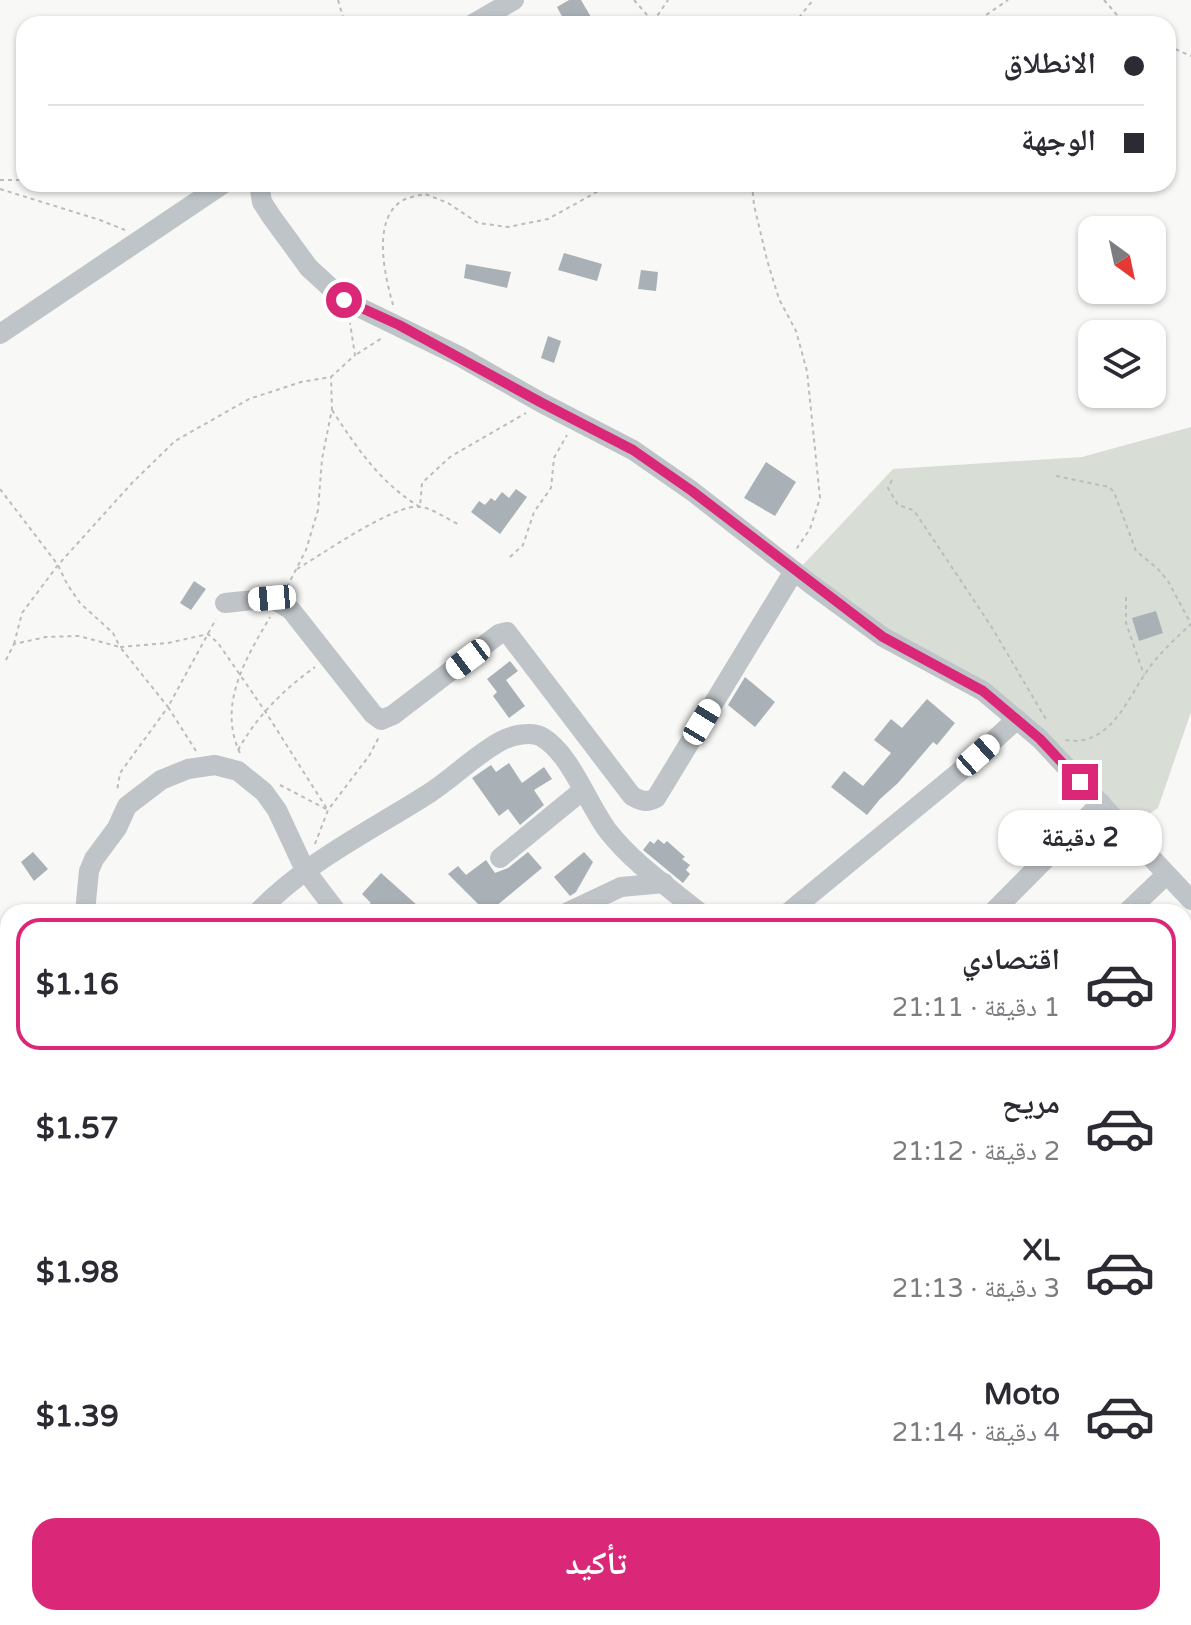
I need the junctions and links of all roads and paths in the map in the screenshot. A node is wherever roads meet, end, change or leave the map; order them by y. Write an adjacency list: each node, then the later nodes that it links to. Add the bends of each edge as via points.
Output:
1 (514, 0): 6 (street)
2 (634, 0): 7 (path)
3 (813, 0): 8 (path)
4 (1008, 0): 9 (path)
5 (1104, 0): 10 (path)
6 (487, 16)
7 (648, 16)
8 (800, 16)
9 (985, 16)
10 (1118, 16)
11 (1191, 50): 12 (path)
12 (1190, 56)
13 (0, 189): 18 (path, via 121,227)
14 (211, 192): 18 (street)
15 (260, 192): 19 (street, via 309,268)
16 (597, 192): 20 (path, via 548,219 508,227 478,223 425,194 401,201 389,215 382,243)
17 (753, 192): 34 (path, via 767,260 807,371 817,466 820,498)
18 (138, 241): 21 (street)
19 (350, 302): 20 (street); 22 (path)
20 (399, 325): 22 (path); 24 (street)
21 (0, 334)
22 (355, 355): 23 (path)
23 (331, 377): 25 (path); 33 (path, via 249,399 175,441)
24 (542, 403): 26 (street); 30 (path, via 450,457 422,483)
25 (332, 409): 30 (path, via 377,473); 35 (path, via 318,510)
26 (575, 420): 32 (path, via 554,458 551,488 534,512 523,545); 34 (street, via 665,471)
27 (1056, 476): 45 (path, via 1093,482 1114,492 1136,551 1168,581 1191,624)
28 (892, 480): 50 (path, via 888,488 893,500 917,515)
29 (0, 489): 33 (path)
30 (420, 507): 31 (path); 35 (path, via 369,526)
31 (460, 525)
32 (510, 557)
33 (58, 565): 40 (path, via 22,613); 41 (path, via 80,603 113,633)
34 (789, 568): 48 (street, via 883,637 983,691); 49 (street, via 650,801 632,796 507,632)
35 (297, 570): 37 (path)
36 (1126, 597): 45 (path, via 1126,623)
37 (279, 602): 38 (street, via 272,598); 42 (street); 44 (path)
38 (225, 603): 39 (path)
39 (208, 634): 41 (path); 44 (path); 46 (path)
40 (14, 644): 41 (path, via 79,636); 43 (path)
41 (120, 647): 46 (path)
42 (328, 657): 47 (path); 49 (street)
43 (6, 660)
44 (240, 674): 47 (path); 52 (path, via 232,719)
45 (1144, 676): 51 (path, via 1130,703 1108,727 1077,741)
46 (168, 707): 53 (path); 56 (path, via 120,773)
47 (265, 711): 52 (path); 58 (path)
48 (1017, 719): 57 (street); 69 (street)
49 (381, 720): 58 (path, via 375,746)
50 (1048, 722)
51 (1066, 740)
52 (238, 749): 53 (path); 54 (path)
53 (216, 766): 54 (street); 64 (street, via 161,780 127,806 94,859)
54 (251, 780): 58 (path, via 284,785); 60 (street, via 277,810)
55 (583, 790): 59 (street); 60 (street, via 543,738 520,735 503,740); 62 (street, via 607,830)
56 (117, 795)
57 (1101, 803): 61 (street); 70 (street)
58 (328, 810): 60 (path)
59 (500, 858)
60 (305, 870): 65 (street); 66 (street)
61 (1166, 875): 63 (street); 71 (street)
62 (664, 883): 67 (street, via 621,887); 68 (street)
63 (1191, 900)
64 (86, 904)
65 (267, 904)
66 (331, 904)
67 (585, 904)
68 (689, 904)
69 (799, 904)
70 (1001, 904)
71 (1135, 904)

